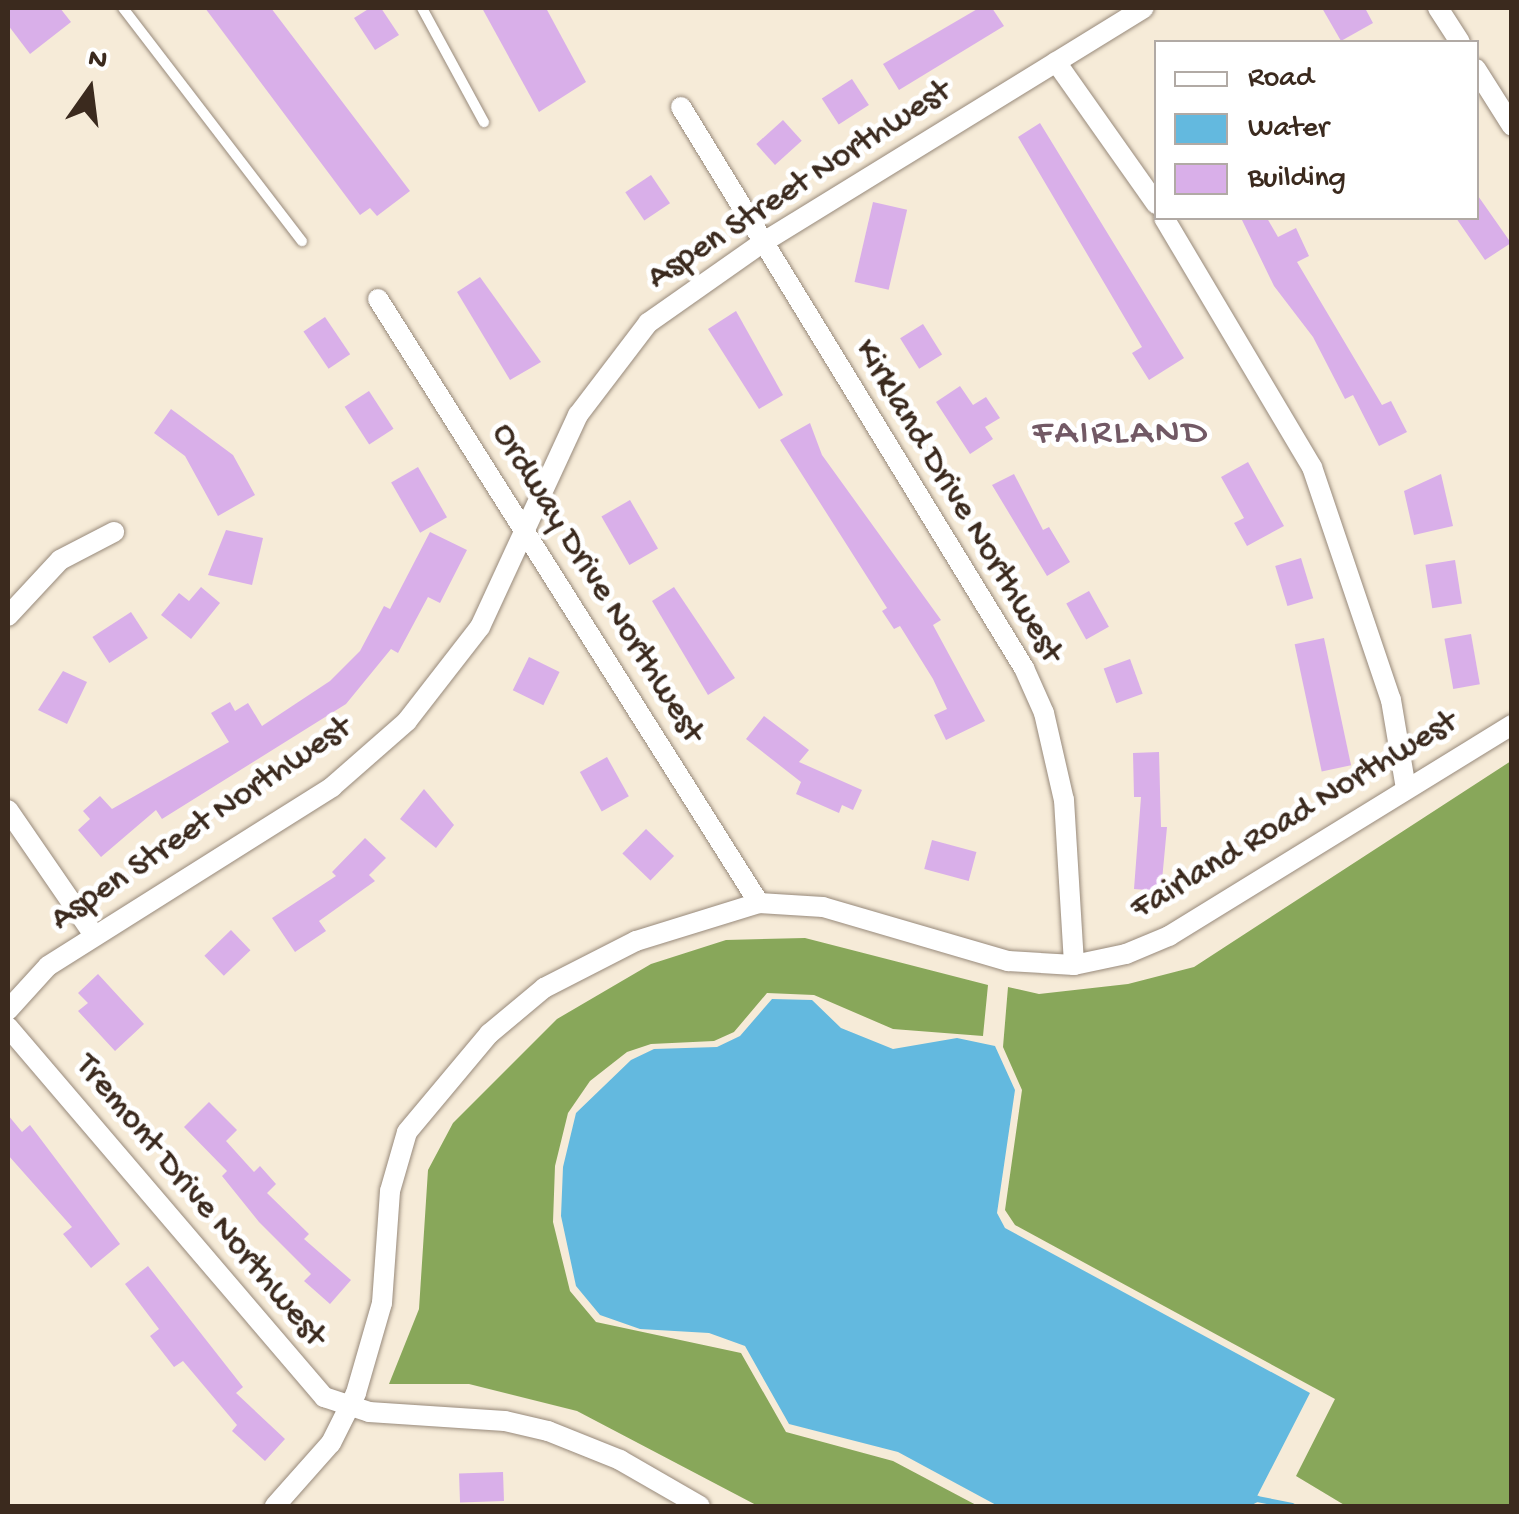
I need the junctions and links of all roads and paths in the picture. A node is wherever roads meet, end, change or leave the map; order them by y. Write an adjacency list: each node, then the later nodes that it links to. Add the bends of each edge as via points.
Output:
1 (122, 8): 13 (lane)
2 (422, 8): 9 (lane)
3 (1144, 8): 6 (street, Aspen Street Northwest)
4 (1438, 8): 5 (street)
5 (1459, 40)
6 (1056, 62): 11 (street); 14 (street, Aspen Street Northwest)
7 (1479, 75): 10 (street)
8 (682, 108): 14 (street, Kirkland Drive Northwest)
9 (484, 122)
10 (1512, 126)
11 (1154, 201)
12 (1165, 220): 20 (street, via 1312,467 1391,700)
13 (302, 241)
14 (762, 242): 16 (street, Aspen Street Northwest, via 648,323 623,349 578,415); 24 (street, Kirkland Drive Northwest, via 993,615 1044,713 1064,800)
15 (378, 300): 16 (street, Ordway Drive Northwest)
16 (526, 530): 22 (street, Ordway Drive Northwest); 23 (street, Aspen Street Northwest, via 456,664 364,762)
17 (114, 532): 18 (street, via 60,560)
18 (8, 616)
19 (1512, 724): 20 (street, Fairland Road Northwest)
20 (1406, 789): 24 (street, Fairland Road Northwest, via 1169,936)
21 (8, 810): 23 (street)
22 (759, 903): 24 (street, Fairland Road Northwest, via 822,907 1008,962); 27 (street, Fairland Road Northwest, via 636,942 544,988 489,1034 423,1107 396,1161 382,1303)
23 (94, 936): 25 (street, Aspen Street Northwest, via 48,966)
24 (1074, 965)
25 (8, 1010)
26 (8, 1027): 27 (street, Tremont Drive Northwest, via 310,1386)
27 (350, 1408): 28 (street, Fairland Road Northwest, via 308,1474); 29 (street, via 548,1430 620,1460)
28 (275, 1506)
29 (700, 1506)

